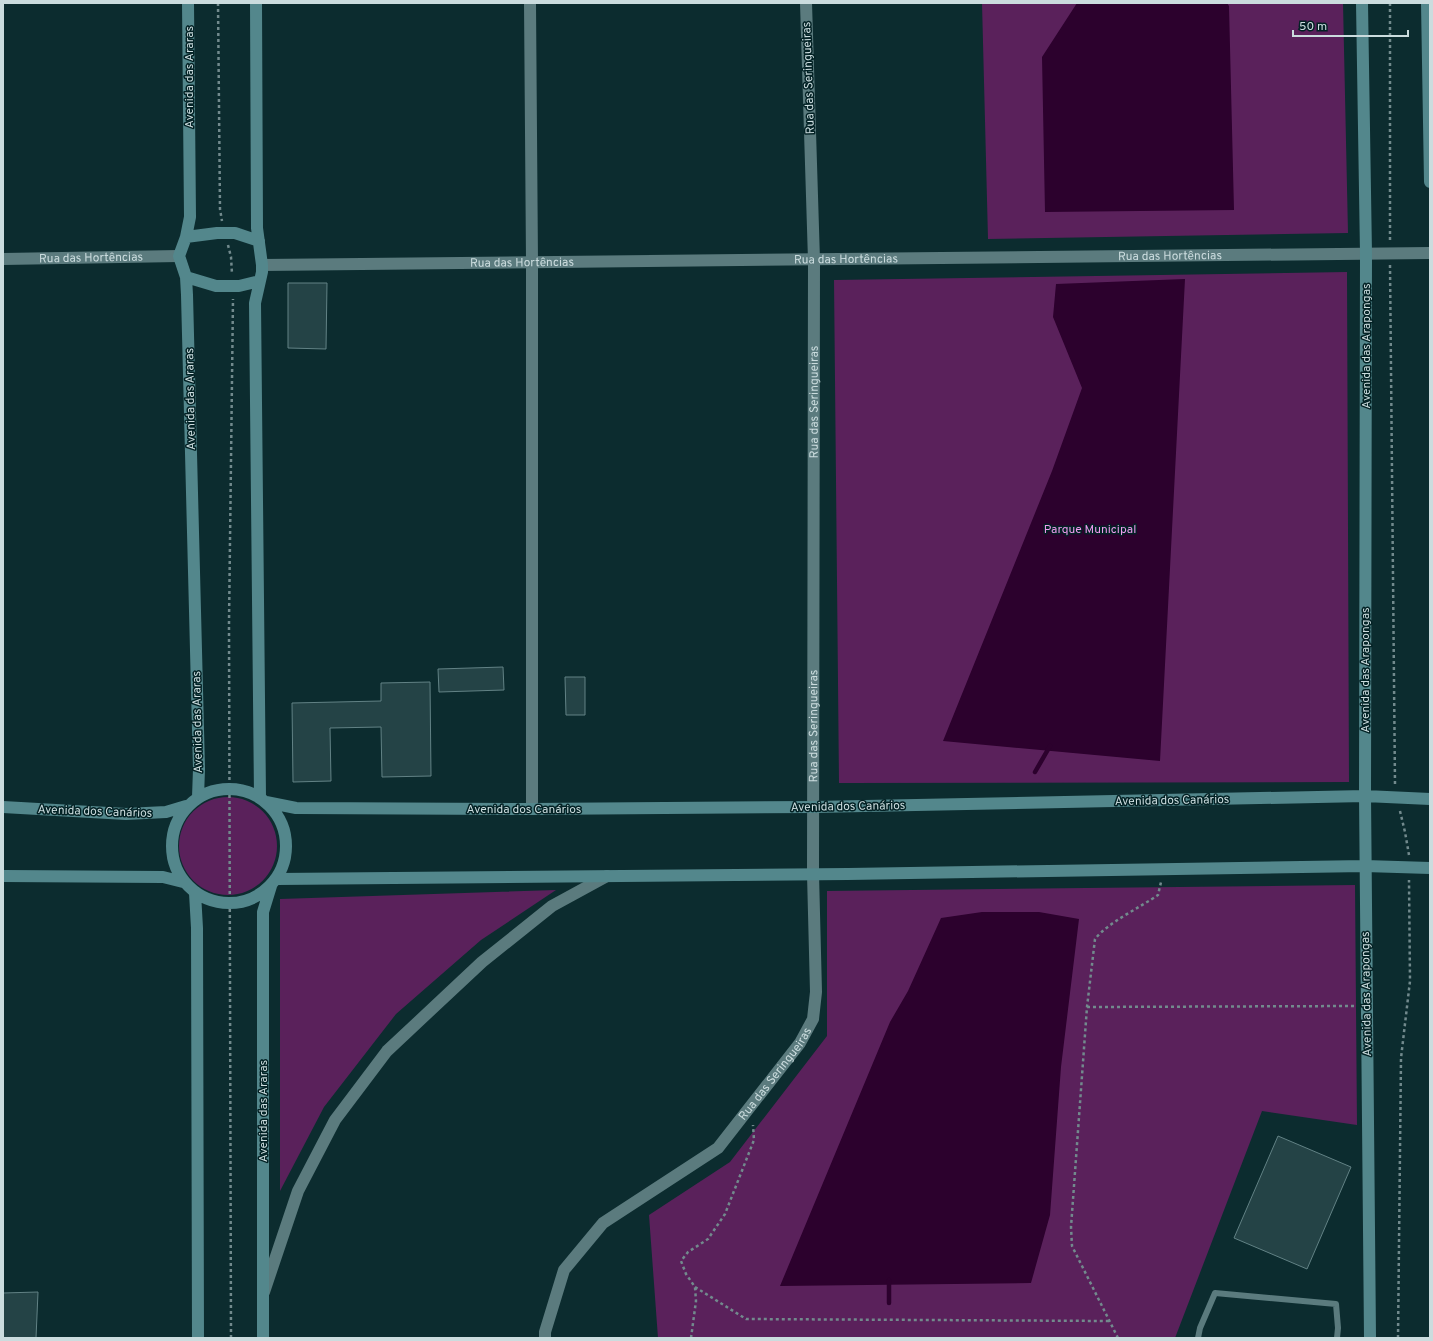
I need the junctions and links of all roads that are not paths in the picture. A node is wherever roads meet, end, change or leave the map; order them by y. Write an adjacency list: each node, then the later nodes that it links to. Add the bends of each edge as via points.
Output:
1 (188, 3): 8 (street, Avenida das Araras, via 190,217)
2 (256, 3): 9 (street)
3 (530, 3): 15 (street)
4 (806, 3): 14 (street, Rua das Seringueiras)
5 (1362, 3): 10 (street, Avenida das Arapongas)
6 (1427, 3): 7 (street)
7 (1430, 182)
8 (186, 237): 9 (street, via 235,233); 12 (street, Avenida das Araras)
9 (259, 240): 16 (street)
10 (1366, 254): 11 (street, Rua das Hortências); 14 (street, Rua das Hortências); 19 (street, Avenida das Arapongas)
11 (1430, 254)
12 (179, 256): 13 (street, Rua das Hortências); 17 (street, Avenida das Araras)
13 (3, 259)
14 (814, 260): 15 (street, Rua das Hortências); 25 (street, Rua das Seringueiras)
15 (532, 262): 16 (street, Rua das Hortências); 26 (street)
16 (262, 265): 18 (street)
17 (186, 277): 18 (street, via 216,286 239,286); 20 (street, Avenida das Araras)
18 (260, 281): 21 (street, via 255,311)
19 (1365, 796): 22 (street, Avenida dos Canários); 25 (street, Avenida dos Canários); 27 (street, Avenida das Arapongas)
20 (198, 797): 21 (street, Avenida dos Canários, via 218,789 240,789); 23 (street, Avenida dos Canários)
21 (263, 799): 26 (street, Avenida dos Canários, via 296,808); 33 (street, Avenida das Araras, via 280,818 286,838 285,859)
22 (1430, 799)
23 (186, 806): 24 (street, Avenida dos Canários, via 166,812 126,814); 32 (street, via 175,824 171,844 173,864)
24 (3, 807)
25 (814, 807): 26 (street, Avenida dos Canários); 29 (street, Rua das Seringueiras)
26 (532, 809)
27 (1365, 866): 28 (street); 29 (street); 41 (street, Avenida das Arapongas)
28 (1430, 868)
29 (813, 874): 31 (street); 38 (street, Rua das Seringueiras, via 816,992 813,1019 800,1043 718,1148 603,1223 564,1270)
30 (3, 876): 32 (street, via 163,877)
31 (607, 876): 33 (street); 35 (street, via 552,906 505,943 387,1051 335,1120 298,1191)
32 (183, 882): 34 (street)
33 (274, 882): 34 (street, via 254,898 234,903 214,902); 35 (street, Avenida das Araras, via 263,912)
34 (195, 893): 36 (street)
35 (263, 1295): 37 (street, Avenida das Araras)
36 (198, 1338)
37 (263, 1338)
38 (544, 1338)
39 (1198, 1338): 40 (lane, via 1215,1293 1336,1304)
40 (1337, 1338)
41 (1370, 1338)

